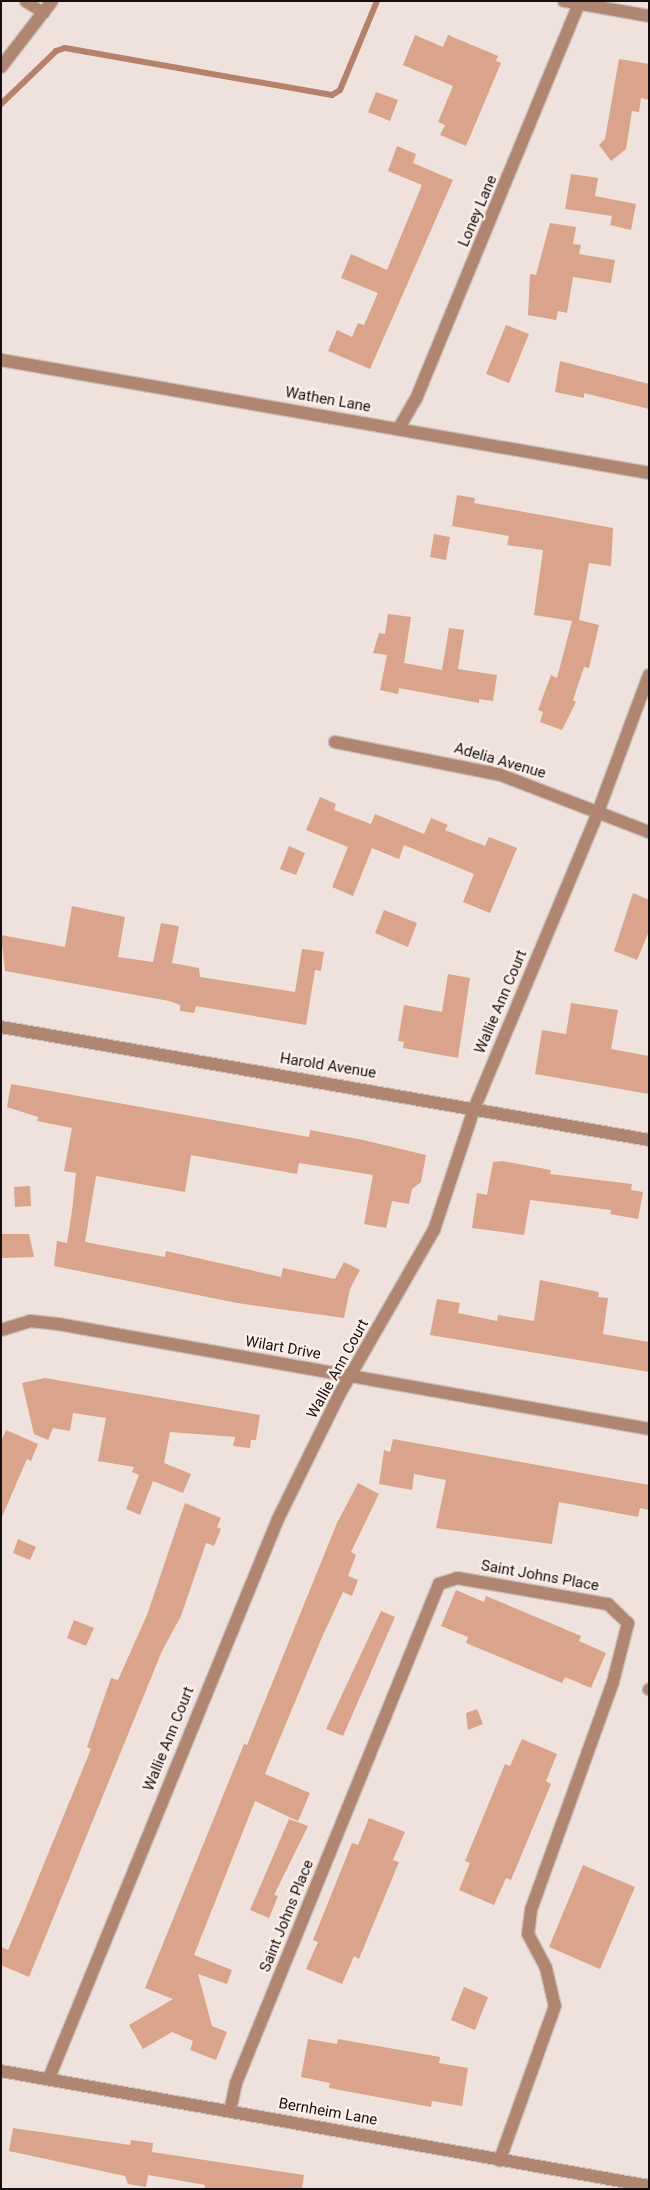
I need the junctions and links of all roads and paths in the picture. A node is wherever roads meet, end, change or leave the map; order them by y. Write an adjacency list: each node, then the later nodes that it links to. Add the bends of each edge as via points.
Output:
1 (25, 1): 5 (lane)
2 (52, 1): 5 (street)
3 (564, 1): 4 (street)
4 (579, 4): 6 (street); 9 (street, Loney Lane, via 424,381)
5 (44, 13): 7 (street)
6 (649, 16)
7 (1, 67)
8 (1, 360): 9 (street, Wathen Lane)
9 (399, 428): 10 (street, Wathen Lane)
10 (649, 473)
11 (649, 675): 13 (street, Wallie Ann Court)
12 (335, 742): 13 (street, Adelia Avenue, via 502,775)
13 (598, 812): 14 (street, Adelia Avenue); 16 (street, Wallie Ann Court)
14 (649, 832)
15 (1, 1027): 16 (street, Harold Avenue)
16 (474, 1109): 17 (street, Harold Avenue); 19 (street, Wallie Ann Court, via 434,1230)
17 (649, 1140)
18 (1, 1330): 19 (street, Wilart Drive, via 30,1321 58,1324)
19 (351, 1376): 20 (street, Wilart Drive); 22 (street, Wallie Ann Court, via 278,1519)
20 (649, 1429)
21 (1, 2071): 22 (street, Bernheim Lane)
22 (49, 2078): 23 (street, Bernheim Lane)
23 (230, 2111): 24 (street, Bernheim Lane); 24 (street, Saint Johns Place, via 236,2083 439,1584 457,1578 608,1604 628,1623 615,1674 531,1910 528,1934 546,1968 555,2006)
24 (500, 2160): 25 (street, Bernheim Lane)
25 (649, 2186)

